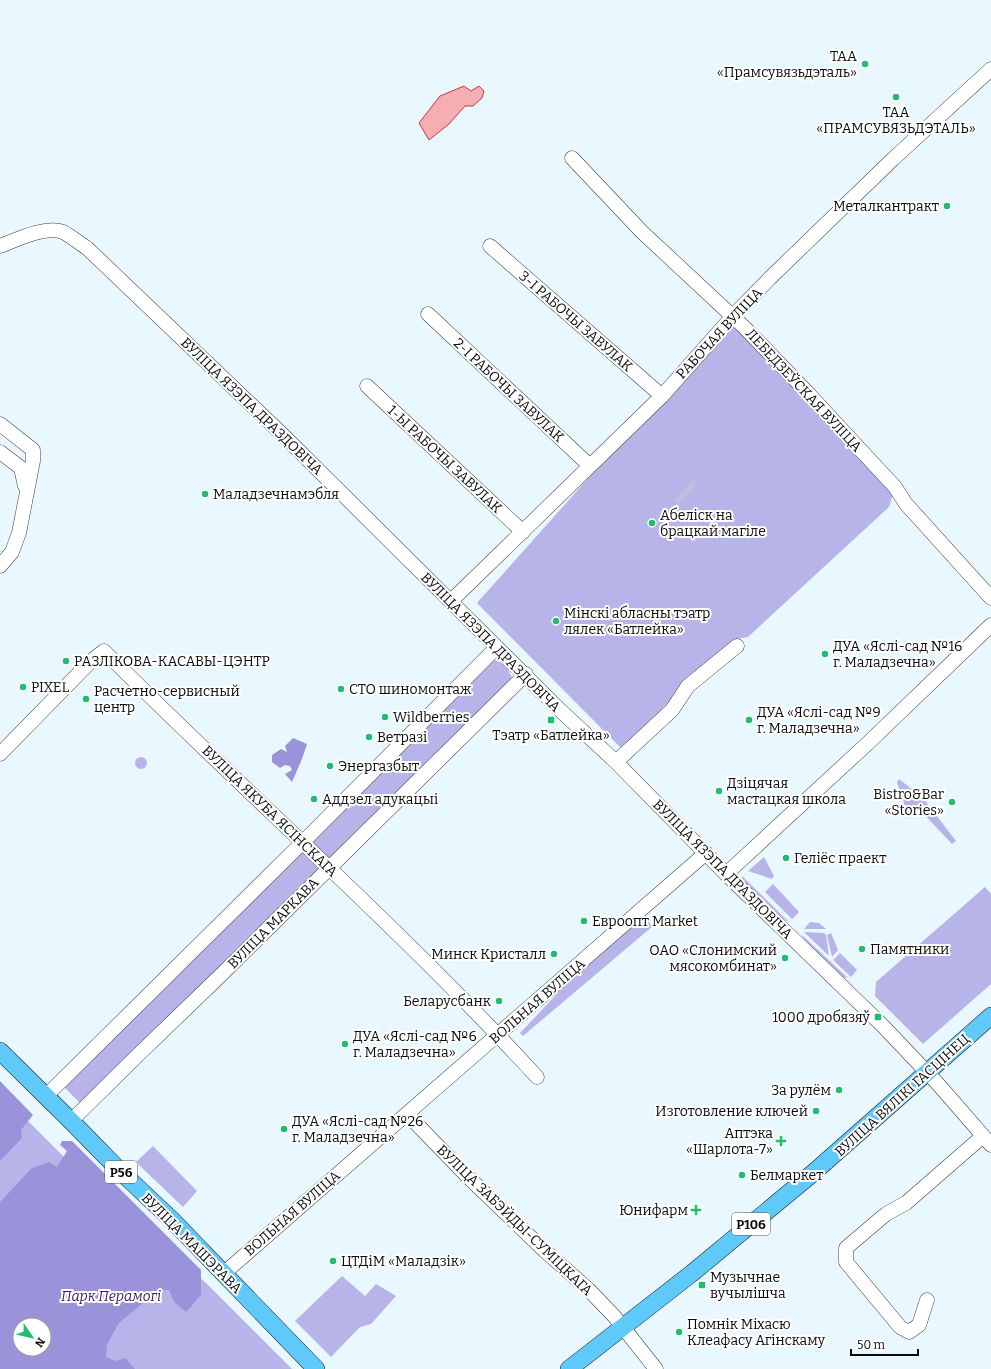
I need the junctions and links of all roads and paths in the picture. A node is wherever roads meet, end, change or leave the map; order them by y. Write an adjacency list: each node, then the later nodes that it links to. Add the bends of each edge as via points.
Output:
1 (991, 69): 6 (street, РАБОЧАЯ ВУЛІЦА, via 893,159)
2 (572, 158): 6 (street, ЛЕБЕДЗЕЎСКАЯ ВУЛІЦА, via 642,232)
3 (0, 246): 16 (street, ВУЛІЦА ЯЗЭПА ДРАЗДОВІЧА, via 44,230 62,232 87,248 285,437)
4 (490, 246): 8 (street, 3-І РАБОЧЫ ЗАВУЛАК)
5 (428, 314): 11 (street, 2-І РАБОЧЫ ЗАВУЛАК)
6 (733, 316): 8 (street, РАБОЧАЯ ВУЛІЦА); 15 (street, ЛЕБЕДЗЕЎСКАЯ ВУЛІЦА, via 803,387 894,486 906,504)
7 (367, 386): 13 (street, 1-Ы РАБОЧЫ ЗАВУЛАК)
8 (662, 396): 11 (street, РАБОЧАЯ ВУЛІЦА)
9 (0, 424): 12 (street, via 33,450)
10 (0, 452): 12 (street, via 21,468)
11 (590, 466): 13 (street, РАБОЧАЯ ВУЛІЦА)
12 (26, 492): 14 (street, via 12,552)
13 (523, 532): 16 (street, РАБОЧАЯ ВУЛІЦА)
14 (0, 566)
15 (991, 598)
16 (451, 601): 19 (street, ВУЛІЦА ЯЗЭПА ДРАЗДОВІЧА)
17 (991, 626): 26 (street, via 868,744)
18 (737, 646): 22 (street, via 688,686 672,710)
19 (497, 647): 20 (street, ВУЛІЦА ЯЗЭПА ДРАЗДОВІЧА); 23 (street)
20 (526, 674): 22 (street, ВУЛІЦА ЯЗЭПА ДРАЗДОВІЧА, via 562,712); 25 (street, ВУЛІЦА МАРКАВА)
21 (0, 754): 23 (street, ВУЛІЦА ЯКУБА ЯСІНСКАГА, via 91,661 104,651)
22 (616, 762): 24 (street, ВУЛІЦА ЯЗЭПА ДРАЗДОВІЧА)
23 (302, 843): 25 (street, ВУЛІЦА ЯКУБА ЯСІНСКАГА); 32 (street)
24 (706, 853): 26 (street, ВУЛІЦА ЯЗЭПА ДРАЗДОВІЧА); 28 (street, ВОЛЬНАЯ ВУЛІЦА)
25 (329, 868): 28 (street, ВУЛІЦА ЯКУБА ЯСІНСКАГА); 34 (street, ВУЛІЦА МАРКАВА)
26 (726, 874): 30 (street, ВУЛІЦА ЯЗЭПА ДРАЗДОВІЧА)
27 (991, 1016): 30 (main road, ВУЛІЦА ВЯЛІКІ ГАСЦІНЕЦ / Р106)
28 (498, 1035): 31 (street, ВУЛІЦА ЯКУБА ЯСІНСКАГА); 33 (street, ВОЛЬНАЯ ВУЛІЦА)
29 (0, 1051): 32 (main road, ВУЛІЦА МАШЭРАВА / Р56)
30 (927, 1072): 35 (street, ВУЛІЦА ЯЗЭПА ДРАЗДОВІЧА); 38 (main road, ВУЛІЦА ВЯЛІКІ ГАСЦІНЕЦ / Р106, via 813,1173)
31 (537, 1077)
32 (46, 1096): 34 (main road, ВУЛІЦА МАШЭРАВА / Р56)
33 (407, 1114): 36 (street, ВОЛЬНАЯ ВУЛІЦА); 38 (street, ВУЛІЦА ЗАБЭЙДЫ-СУМІЦКАГА, via 467,1176 588,1289)
34 (71, 1121): 36 (main road, ВУЛІЦА МАШЭРАВА / Р56)
35 (987, 1140): 37 (street, via 906,1203 886,1214 846,1248 846,1262 900,1327 909,1332 919,1325)
36 (223, 1274): 39 (main road, ВУЛІЦА МАШЭРАВА / Р56)
37 (927, 1300)
38 (623, 1327): 40 (main road, ВУЛІЦА ВЯЛІКІ ГАСЦІНЕЦ / Р106); 41 (street, ВУЛІЦА ЗАБЭЙДЫ-СУМІЦКАГА)
39 (316, 1369)
40 (569, 1369)
41 (656, 1369)

